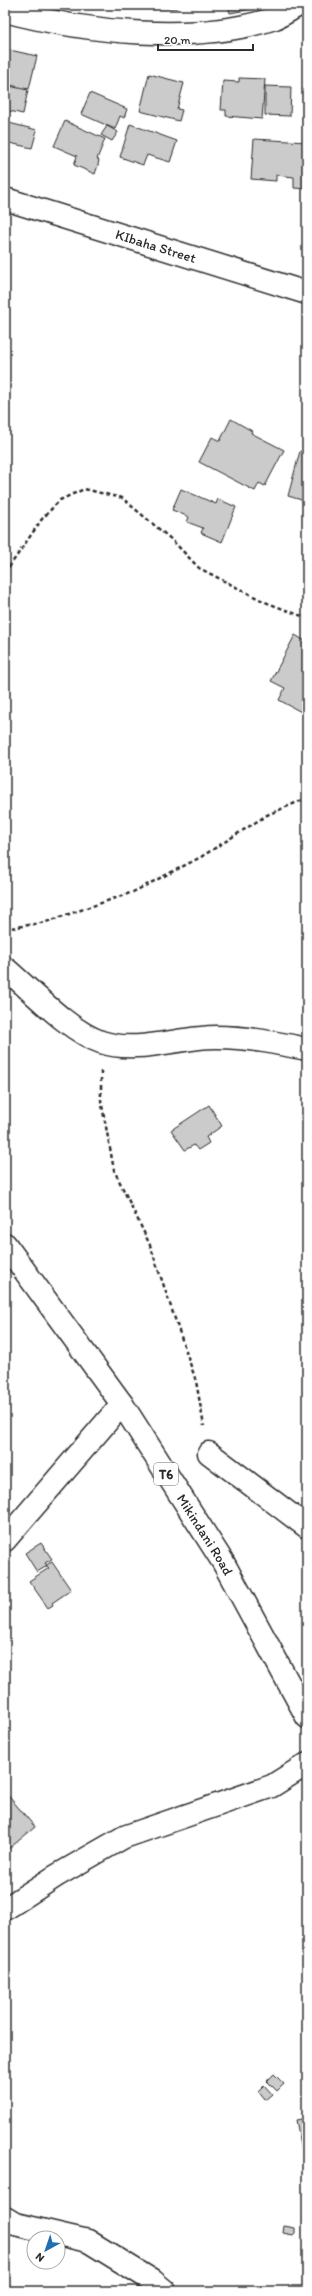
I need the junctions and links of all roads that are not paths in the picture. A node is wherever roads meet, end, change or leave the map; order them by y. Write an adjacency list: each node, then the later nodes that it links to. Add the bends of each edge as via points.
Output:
1 (299, 5): 2 (main road, via 275,18 216,31 120,32)
2 (5, 11)
3 (5, 199): 4 (main road, KIbaha Street)
4 (307, 293)
5 (5, 968): 6 (main road, via 75,1029 101,1042 129,1048 159,1042 216,1037 274,1042)
6 (307, 1049)
7 (5, 1244): 8 (main road, Mikindani Road / T6)
8 (122, 1404): 11 (main road); 12 (main road, Mikindani Road / T6, via 223,1562)
9 (209, 1454): 10 (main road)
10 (307, 1527)
11 (5, 1540)
12 (307, 1717)
13 (307, 1764): 14 (main road, via 272,1786 124,1837)
14 (5, 1909)
15 (5, 2218): 16 (main road, via 16,2224 88,2241)
16 (164, 2291)

